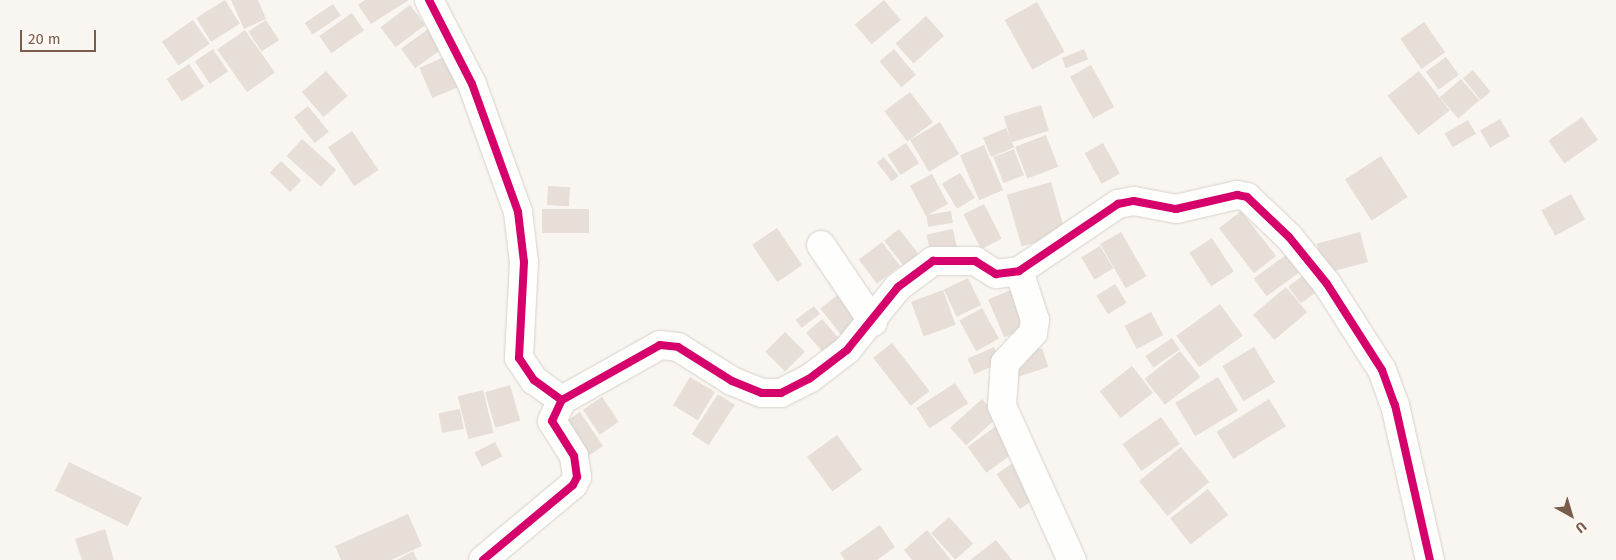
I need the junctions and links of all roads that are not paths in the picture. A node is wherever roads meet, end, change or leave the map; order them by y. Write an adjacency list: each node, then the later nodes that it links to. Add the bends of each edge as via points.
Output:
1 (429, 0): 5 (street, via 472,84 518,212 524,262 519,358 534,380)
2 (821, 245): 4 (street)
3 (1019, 271): 4 (street, via 996,274 976,260 934,261 898,287); 7 (street, via 1035,320 1033,333 1005,363 1002,406 1026,468); 8 (street, via 1118,204 1134,201 1176,209 1225,196 1247,198 1289,237 1327,284 1382,370 1395,405)
4 (873, 322): 5 (street, via 832,361 780,393 762,393 739,384 678,347 660,345)
5 (562, 400): 6 (street, via 552,421 574,456 577,477 572,486)
6 (483, 560)
7 (1072, 560)
8 (1430, 560)

